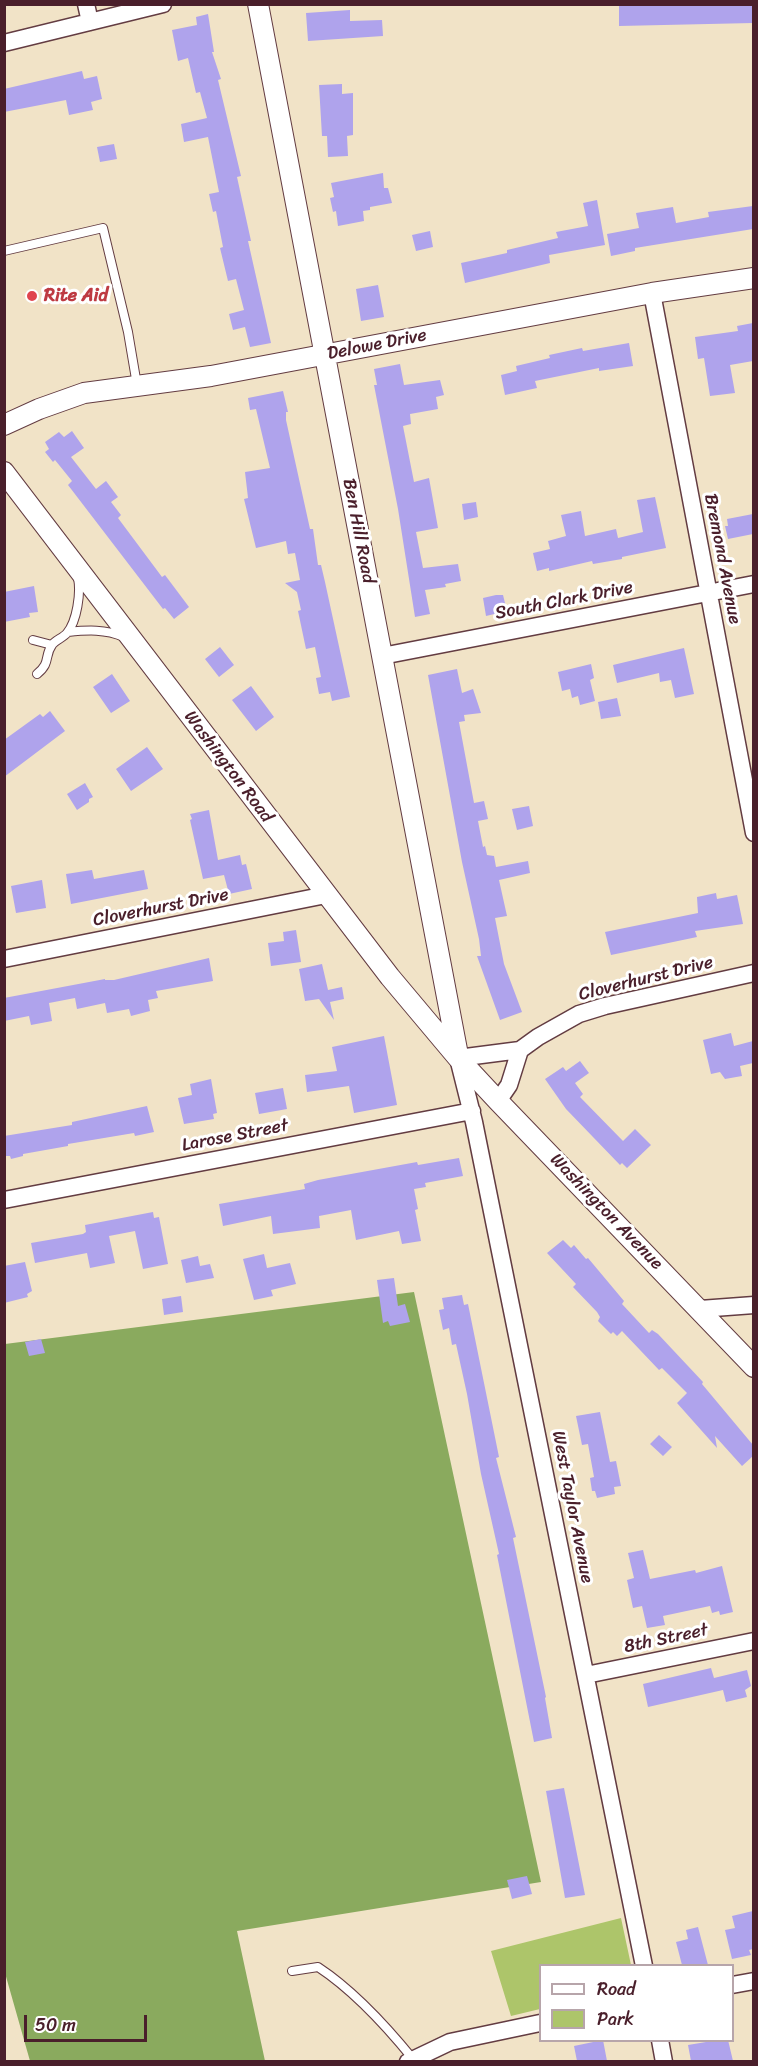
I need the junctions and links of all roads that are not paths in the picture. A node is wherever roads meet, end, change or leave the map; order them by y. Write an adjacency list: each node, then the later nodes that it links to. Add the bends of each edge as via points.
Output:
1 (86, 4): 4 (street)
2 (163, 4): 4 (street)
3 (258, 4): 9 (street, Ben Hill Road)
4 (90, 22): 5 (street)
5 (4, 43)
6 (4, 251): 10 (lane, via 103,228)
7 (753, 278): 8 (street, Delowe Drive)
8 (652, 294): 9 (street, Delowe Drive); 15 (street, Bremond Avenue)
9 (325, 354): 10 (street, Delowe Drive); 20 (street, Ben Hill Road)
10 (137, 386): 11 (street, Delowe Drive, via 84,393)
11 (4, 425)
12 (4, 472): 13 (street, Washington Road)
13 (70, 561): 16 (lane, via 80,589); 19 (street, Washington Road)
14 (753, 584): 15 (street, South Clark Drive)
15 (708, 592): 20 (street, South Clark Drive); 22 (street, Bremond Avenue)
16 (68, 632): 18 (lane); 19 (lane, via 111,632)
17 (33, 640): 18 (lane)
18 (52, 645): 21 (lane, via 45,668)
19 (137, 648): 23 (street, Washington Road)
20 (382, 656): 27 (street, Ben Hill Road)
21 (38, 674)
22 (753, 832)
23 (326, 895): 24 (street, Cloverhurst Drive); 27 (street, Washington Road)
24 (4, 959)
25 (753, 973): 26 (street, Cloverhurst Drive, via 579,1014)
26 (520, 1050): 27 (street, Cloverhurst Drive); 28 (street, via 509,1085)
27 (458, 1058): 28 (street, Washington Avenue); 29 (street, West Taylor Avenue)
28 (498, 1101): 32 (street, Washington Avenue)
29 (472, 1111): 30 (street, Larose Street); 35 (street, West Taylor Avenue)
30 (4, 1200)
31 (753, 1305): 32 (street)
32 (700, 1309): 33 (street, Washington Avenue)
33 (753, 1367)
34 (753, 1641): 35 (street, 8th Street)
35 (586, 1676): 36 (street, West Taylor Avenue)
36 (644, 1964)
37 (292, 1971): 42 (lane, via 318,1967)
38 (753, 1981): 39 (street)
39 (734, 1985)
40 (539, 2023): 42 (street, via 450,2042)
41 (660, 2042): 43 (street)
42 (418, 2059)
43 (664, 2061)

